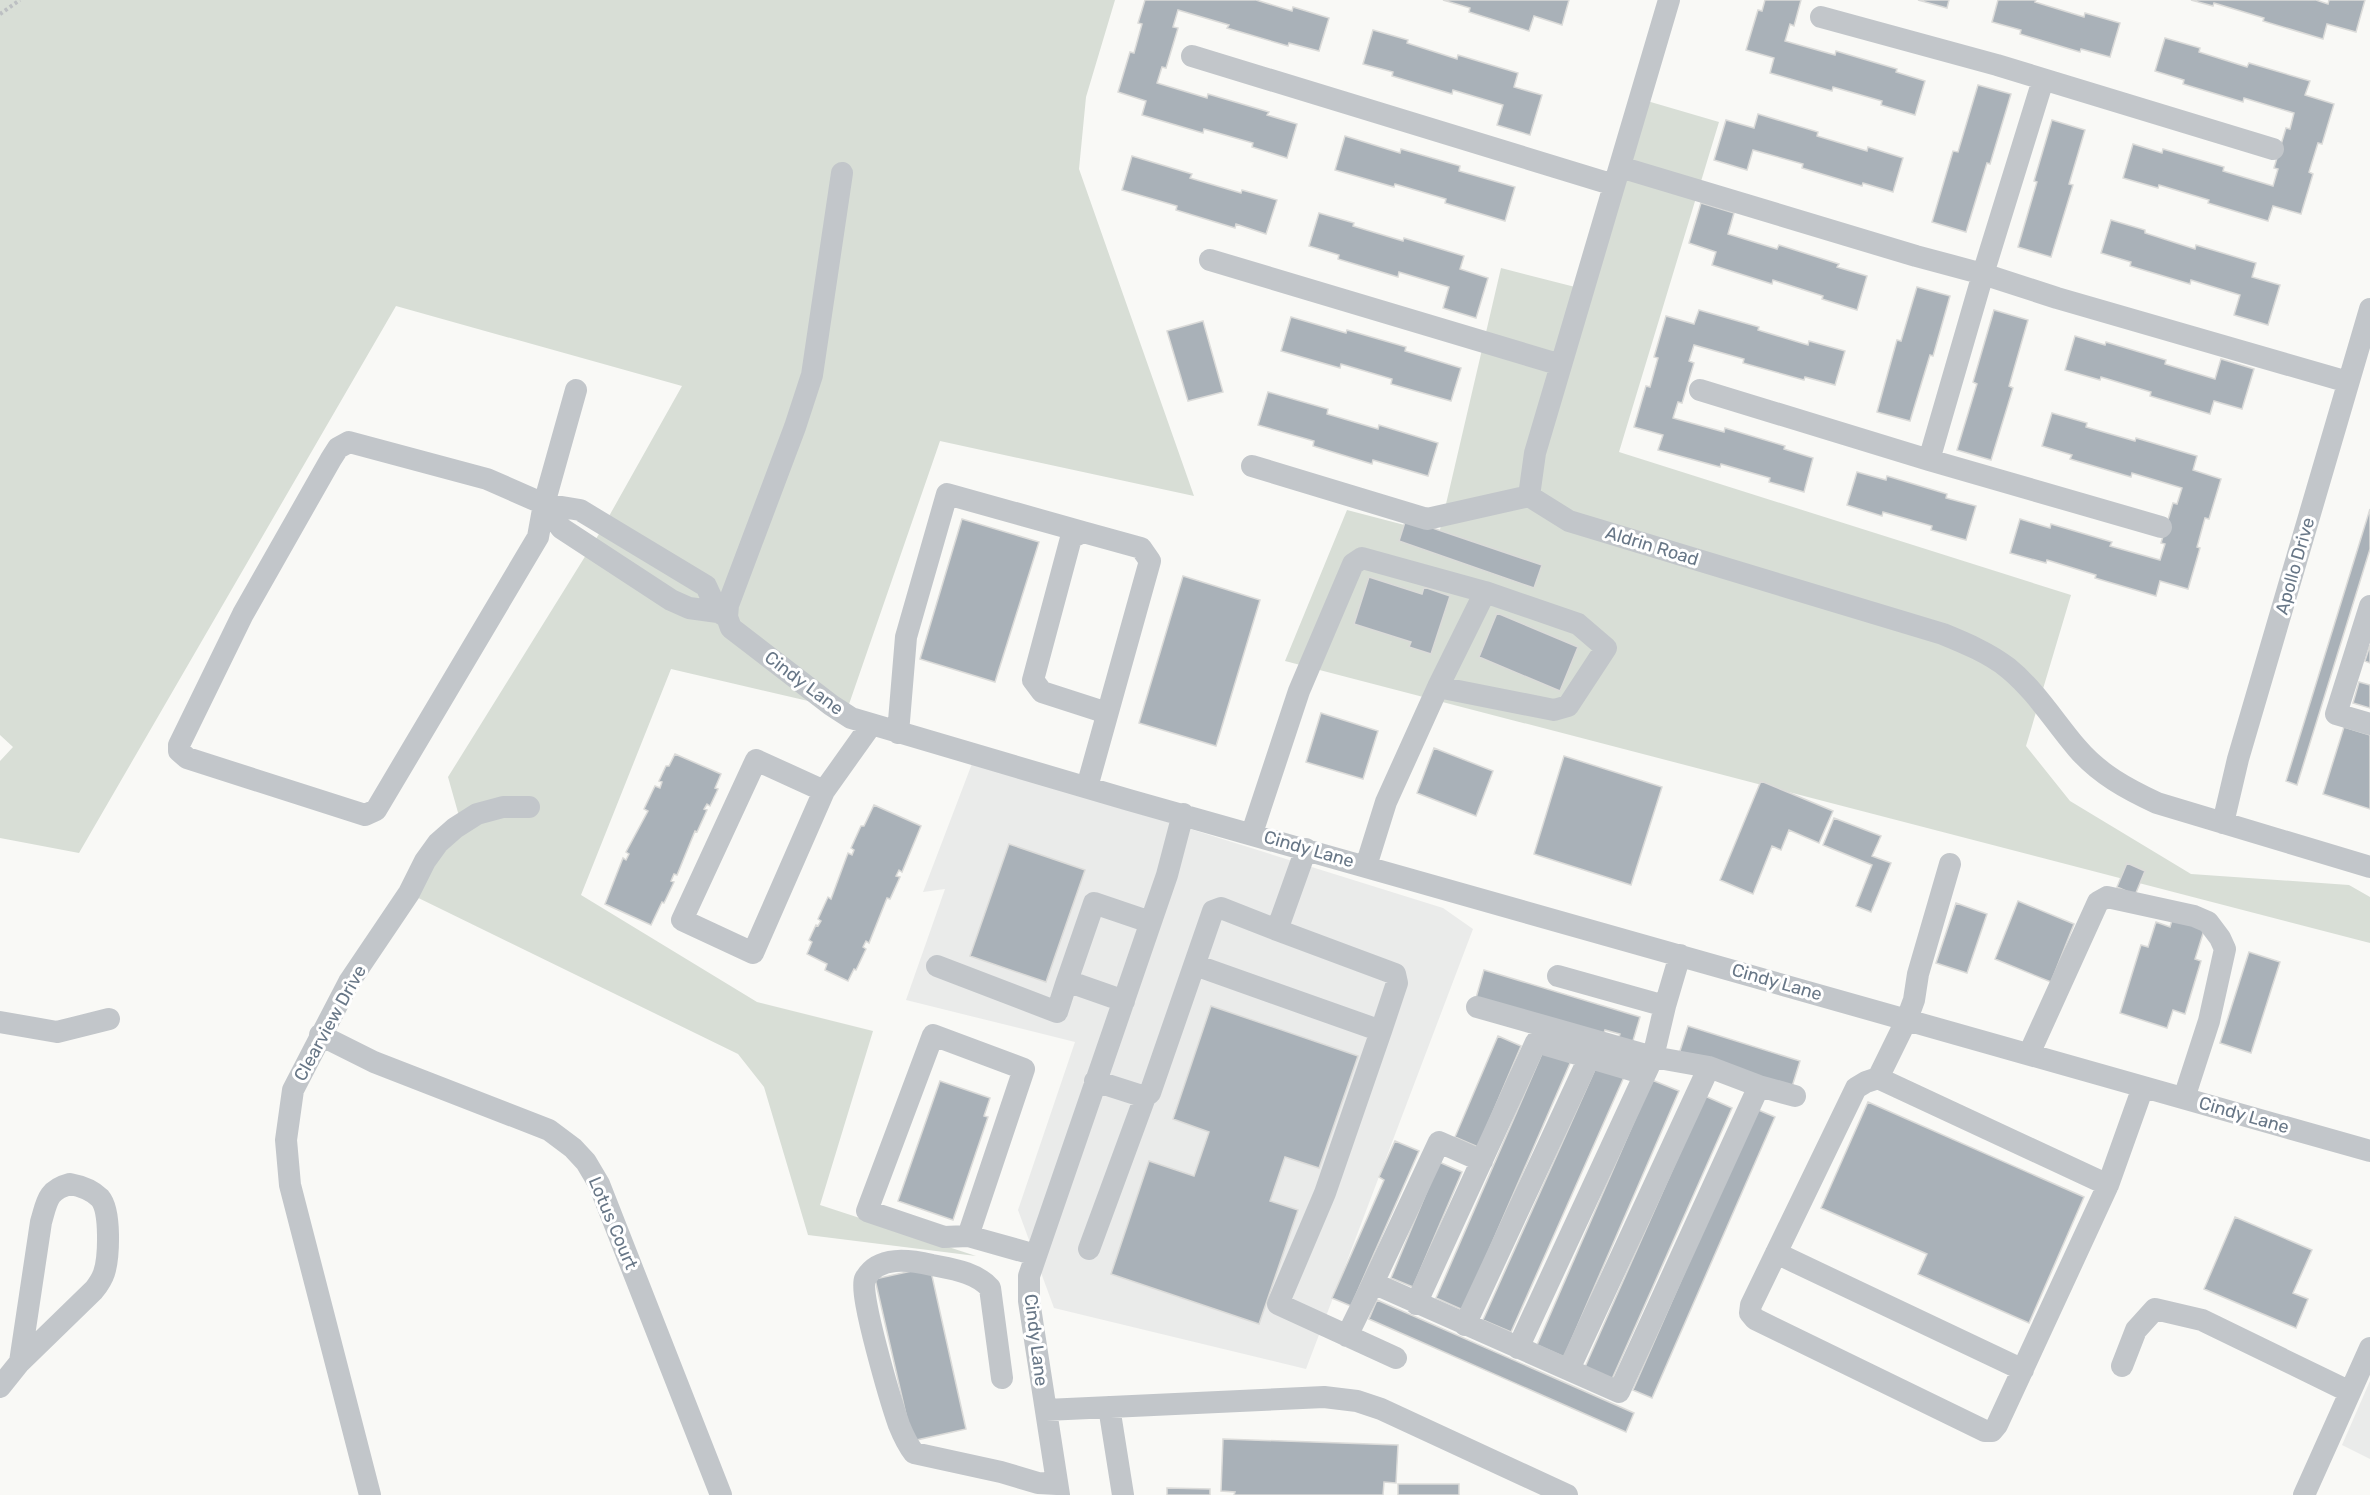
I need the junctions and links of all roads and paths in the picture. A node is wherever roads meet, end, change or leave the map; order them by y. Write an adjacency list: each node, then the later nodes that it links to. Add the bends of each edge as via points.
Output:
1 (20, 0): 3 (path)
2 (1669, 0): 9 (street)
3 (0, 14)
4 (1821, 17): 6 (street)
5 (1192, 56): 9 (street)
6 (2043, 80): 7 (street); 11 (street)
7 (2273, 149)
8 (842, 173): 25 (street, via 812,375)
9 (1617, 176): 11 (street); 13 (street)
10 (1210, 260): 13 (street)
11 (1983, 274): 14 (street); 17 (street)
12 (2370, 309): 14 (street, Apollo Drive)
13 (1561, 364): 19 (street, via 1535,453)
14 (2348, 382): 35 (street, Apollo Drive, via 2238,759)
15 (576, 390): 20 (street)
16 (1700, 390): 17 (street)
17 (1929, 460): 21 (street)
18 (1252, 466): 19 (street, via 1427,519)
19 (1529, 496): 35 (street, Aldrin Road, via 1569,521 1969,644 2020,679 2078,750 2112,779 2157,803)
20 (544, 504): 20 (street, via 487,479 350,442 343,444 243,614 179,751 187,758 371,814 538,537); 25 (street, Cindy Lane, via 580,510 706,586); 25 (street, via 561,528 671,600 689,608)
21 (2161, 527)
22 (1083, 531): 27 (street, via 1142,548 1150,561); 27 (street, via 1071,538 1033,680 1042,692); 30 (street, via 947,495 906,637)
23 (1485, 592): 26 (street); 26 (street, via 1578,624 1606,648 1568,706 1554,710); 36 (street, via 1362,558 1353,564 1299,691)
24 (2370, 606): 28 (street, via 2336,714)
25 (724, 611): 29 (street, Cindy Lane, via 731,628 831,705)
26 (1438, 687): 39 (street, via 1386,802)
27 (1107, 712): 31 (street)
28 (2370, 724)
29 (871, 725): 30 (street, Cindy Lane); 32 (street)
30 (898, 733): 31 (street, Cindy Lane)
31 (1086, 787): 34 (street, Cindy Lane)
32 (824, 791): 32 (street, via 753,953 682,920 756,760)
33 (529, 807): 55 (street, Clearview Drive, via 503,807 477,814 438,843)
34 (1183, 814): 36 (street, Cindy Lane); 41 (street, Cindy Lane)
35 (2223, 823): 40 (street, Aldrin Road)
36 (1252, 833): 37 (street, Cindy Lane)
37 (1306, 849): 39 (street, Cindy Lane); 42 (street)
38 (1950, 864): 52 (street)
39 (1366, 866): 43 (street, Cindy Lane)
40 (2370, 867)
41 (1150, 922): 47 (street, via 1094,903); 48 (street, Cindy Lane)
42 (1277, 930): 44 (street, via 1221,908 1213,911); 54 (street, via 1395,974 1397,983)
43 (1680, 955): 49 (street); 52 (street, Cindy Lane)
44 (1195, 965): 54 (street); 65 (street, via 1150,1093)
45 (937, 966): 47 (street, via 1057,1012)
46 (1558, 976): 49 (street)
47 (1067, 981): 48 (street)
48 (1124, 1001): 61 (street, Cindy Lane)
49 (1665, 1006): 58 (street)
50 (1477, 1007): 58 (street)
51 (109, 1019): 53 (street, via 57,1032)
52 (1907, 1020): 56 (street, Cindy Lane); 60 (street)
53 (0, 1022)
54 (1381, 1031): 77 (street, via 1325,1193 1278,1304)
55 (320, 1035): 91 (street, Clearview Drive, via 292,1090 287,1166); 92 (street, Lotus Court, via 374,1062 535,1123 562,1138 586,1162 599,1185)
56 (2029, 1054): 63 (street, Cindy Lane); 66 (street, via 2098,902 2107,897 2194,916 2208,922 2225,949 2209,1021)
57 (1589, 1058): 58 (street); 68 (street, via 1536,1042); 76 (street)
58 (1649, 1066): 59 (street); 78 (street)
59 (1710, 1067): 62 (street); 83 (street)
60 (1878, 1078): 69 (street); 72 (street, via 1856,1088)
61 (1095, 1081): 65 (street); 73 (street, Cindy Lane)
62 (1759, 1086): 64 (street); 83 (street, via 1619,1392)
63 (2143, 1087): 66 (street, Cindy Lane); 69 (street)
64 (1795, 1096)
65 (1145, 1097): 71 (street)
66 (2184, 1098): 67 (street, Cindy Lane)
67 (2370, 1151)
68 (1482, 1161): 74 (street, via 1439,1142); 75 (street)
69 (2108, 1185): 84 (street)
70 (968, 1236): 70 (street, via 944,1237 867,1211 933,1035 1024,1069); 73 (street)
71 (1089, 1249)
72 (1776, 1253): 84 (street); 84 (street, via 1751,1305 1750,1313 1755,1319 1985,1431 1992,1431 1997,1425)
73 (1036, 1255): 89 (street, Cindy Lane, via 1029,1276 1029,1301)
74 (1373, 1283): 75 (street); 77 (street)
75 (1416, 1304): 76 (street)
76 (1465, 1325): 78 (street)
77 (1347, 1336): 80 (street)
78 (1518, 1348): 83 (street)
79 (2370, 1348): 87 (street)
80 (1396, 1358)
81 (20, 1362): 81 (street, via 94,1290 104,1275 108,1255 103,1203 84,1187 60,1186 47,1202); 86 (street)
82 (2122, 1366): 87 (street, via 2136,1330 2155,1309 2202,1320)
83 (1569, 1370)
84 (2023, 1370)
85 (1002, 1378): 90 (street, via 990,1288 984,1281 965,1272 908,1260 892,1261 868,1274 863,1281 863,1293 871,1326 898,1423 914,1453 1001,1472)
86 (0, 1387)
87 (2350, 1392): 95 (street)
88 (1109, 1407): 89 (street); 93 (street); 94 (street, via 1324,1396 1358,1401)
89 (1046, 1410): 90 (street, Cindy Lane)
90 (1058, 1490)
91 (370, 1495)
92 (721, 1495)
93 (1123, 1495)
94 (1567, 1495)
95 (2304, 1495)

